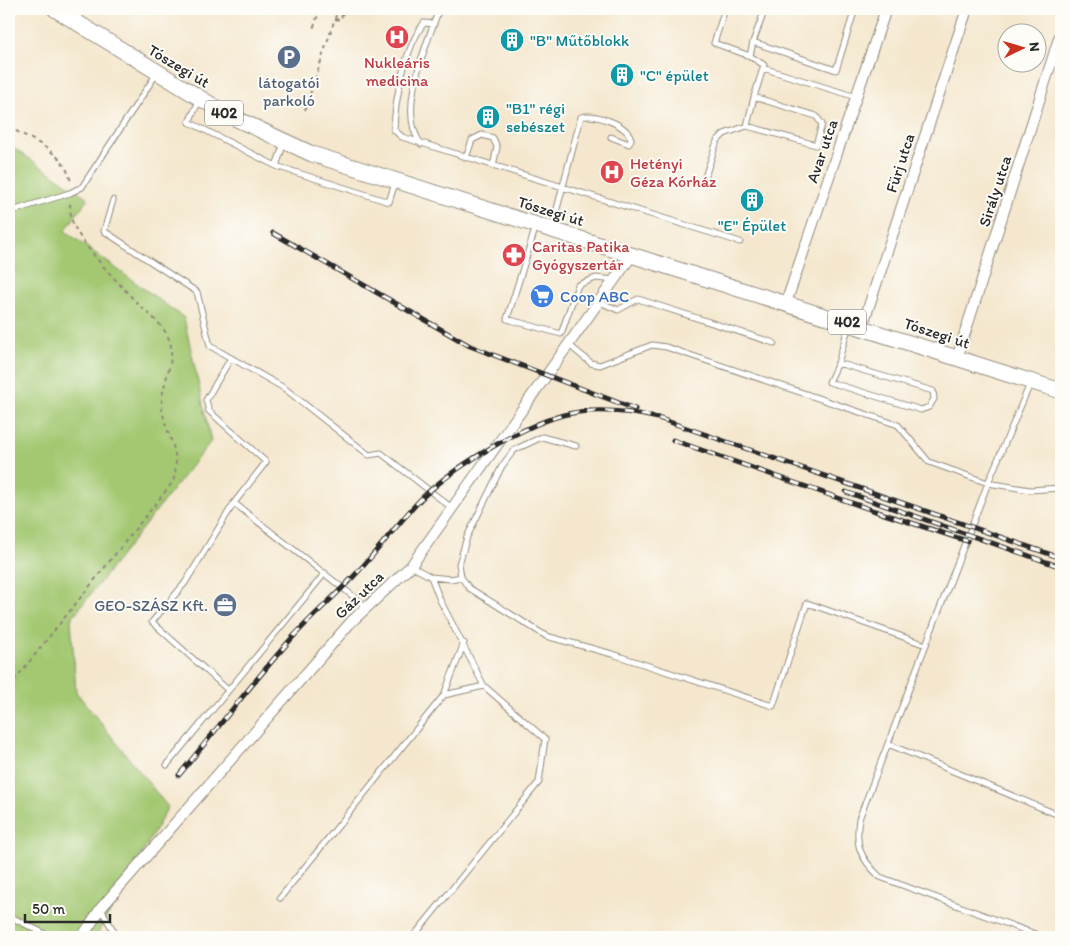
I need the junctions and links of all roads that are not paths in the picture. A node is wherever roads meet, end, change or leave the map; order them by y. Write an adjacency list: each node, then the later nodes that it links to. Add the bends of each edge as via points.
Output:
1 (55, 9): 8 (main road, Tószegi út / 402)
2 (439, 9): 9 (lane)
3 (725, 9): 12 (lane, via 714,43)
4 (764, 9): 11 (lane)
5 (855, 9): 11 (lane, via 836,70)
6 (886, 9): 18 (street, Avar utca)
7 (967, 9): 38 (street, Fürj utca)
8 (72, 13): 14 (main road, Tószegi út / 402)
9 (434, 24): 15 (lane, via 424,22 416,34); 16 (lane)
10 (1061, 32): 42 (street, Sirály utca)
11 (753, 42): 12 (lane)
12 (750, 56): 13 (lane, via 764,65)
13 (763, 68): 17 (lane); 18 (lane)
14 (157, 73): 19 (main road, Tószegi út / 402); 31 (lane, via 88,181 70,193)
15 (402, 78): 16 (lane); 23 (lane, via 394,130 402,137)
16 (415, 82): 23 (lane, via 411,123)
17 (754, 97): 20 (lane); 20 (lane, via 816,116 822,124 816,145)
18 (856, 97): 37 (street, Avar utca)
19 (200, 99): 22 (main road, Tószegi út / 402); 25 (lane, via 189,122)
20 (748, 126): 27 (lane, via 724,134 717,141)
21 (610, 137): 29 (lane, via 629,144 631,139 624,128 588,115 581,117)
22 (284, 143): 25 (lane); 28 (main road, Tószegi út / 402)
23 (421, 144): 24 (lane)
24 (466, 158): 26 (lane); 26 (lane, via 472,140 482,135 493,138 497,148)
25 (276, 166): 28 (lane, via 389,202)
26 (493, 166): 29 (lane)
27 (705, 178)
28 (396, 180): 32 (main road, Tószegi út / 402)
29 (564, 188): 32 (lane); 33 (lane)
30 (113, 200): 41 (lane, via 104,232 197,292 210,346)
31 (9, 212)
32 (544, 227): 34 (main road, Tószegi út / 402); 35 (lane, via 507,319 561,334 578,285 596,278)
33 (740, 242)
34 (632, 255): 35 (street, Gáz utca); 37 (main road, Tószegi út / 402)
35 (615, 280): 36 (street, Gáz utca)
36 (600, 302): 39 (lane, via 618,310 638,299); 40 (street, Gáz utca)
37 (786, 303): 38 (main road, Tószegi út / 402)
38 (856, 325): 42 (main road, Tószegi út / 402); 43 (lane)
39 (774, 343)
40 (569, 345): 47 (lane, via 591,364 600,365 652,345 666,347 898,424 929,462); 50 (street, Gáz utca)
41 (230, 358): 49 (lane, via 206,400 209,411 266,462); 50 (lane, via 284,388 369,455 381,453)
42 (957, 358): 44 (main road, Tószegi út / 402)
43 (838, 363): 43 (lane, via 829,382 920,410 929,407 934,399 933,391)
44 (1031, 381): 45 (main road, Tószegi út / 402); 47 (lane)
45 (1061, 391)
46 (576, 446): 54 (lane, via 542,438 514,450 502,466 466,537 459,564)
47 (988, 483): 48 (lane, via 1030,490); 57 (lane)
48 (1061, 488)
49 (234, 503): 52 (lane); 59 (lane, via 185,583 152,622)
50 (453, 508): 51 (street, Gáz utca)
51 (411, 566): 53 (lane); 55 (street, Gáz utca)
52 (325, 573): 55 (lane); 59 (lane)
53 (431, 577): 54 (lane); 56 (lane)
54 (461, 577): 57 (lane, via 469,588 546,636 773,706 807,603)
55 (367, 607): 65 (street, Gáz utca, via 350,622)
56 (464, 643): 58 (lane); 60 (lane)
57 (926, 645): 61 (lane)
58 (484, 686): 60 (lane); 70 (lane, via 546,739 540,782)
59 (228, 690): 62 (lane)
60 (444, 695): 64 (lane)
61 (888, 744): 63 (lane); 71 (lane, via 859,819 857,834 865,862 880,877)
62 (167, 765)
63 (1061, 816)
64 (280, 898)
65 (101, 908): 68 (street, Gáz utca); 69 (lane)
66 (9, 916): 67 (lane)
67 (51, 937)
68 (82, 937)
69 (117, 937)
70 (413, 937)
71 (1043, 937)

